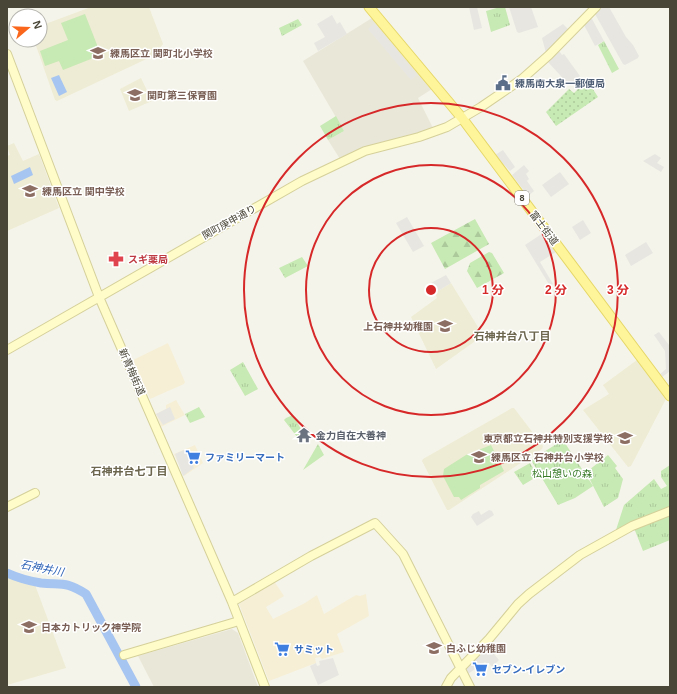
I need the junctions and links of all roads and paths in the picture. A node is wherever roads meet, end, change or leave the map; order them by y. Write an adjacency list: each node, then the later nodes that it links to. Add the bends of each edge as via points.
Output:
1 (369, 7): 4 (main road, 富士街道 / 8)
2 (596, 7): 4 (street, 関町庚申通り, via 522,79)
3 (7, 54): 5 (street, 新青梅街道)
4 (462, 118): 5 (street, 関町庚申通り, via 429,134 365,151 330,167); 7 (main road, 富士街道 / 8)
5 (99, 297): 6 (street, 関町庚申通り); 11 (street, 新青梅街道)
6 (7, 350)
7 (670, 396)
8 (35, 493): 9 (street)
9 (7, 507)
10 (670, 511): 14 (street, via 632,526 580,555 522,600 489,640)
11 (232, 602): 12 (street, 新青梅街道); 14 (street, via 311,556 375,523 403,554)
12 (239, 621): 13 (street); 15 (street, 新青梅街道)
13 (124, 655)
14 (461, 667): 16 (street); 17 (street)
15 (265, 687)
16 (446, 687)
17 (470, 687)

